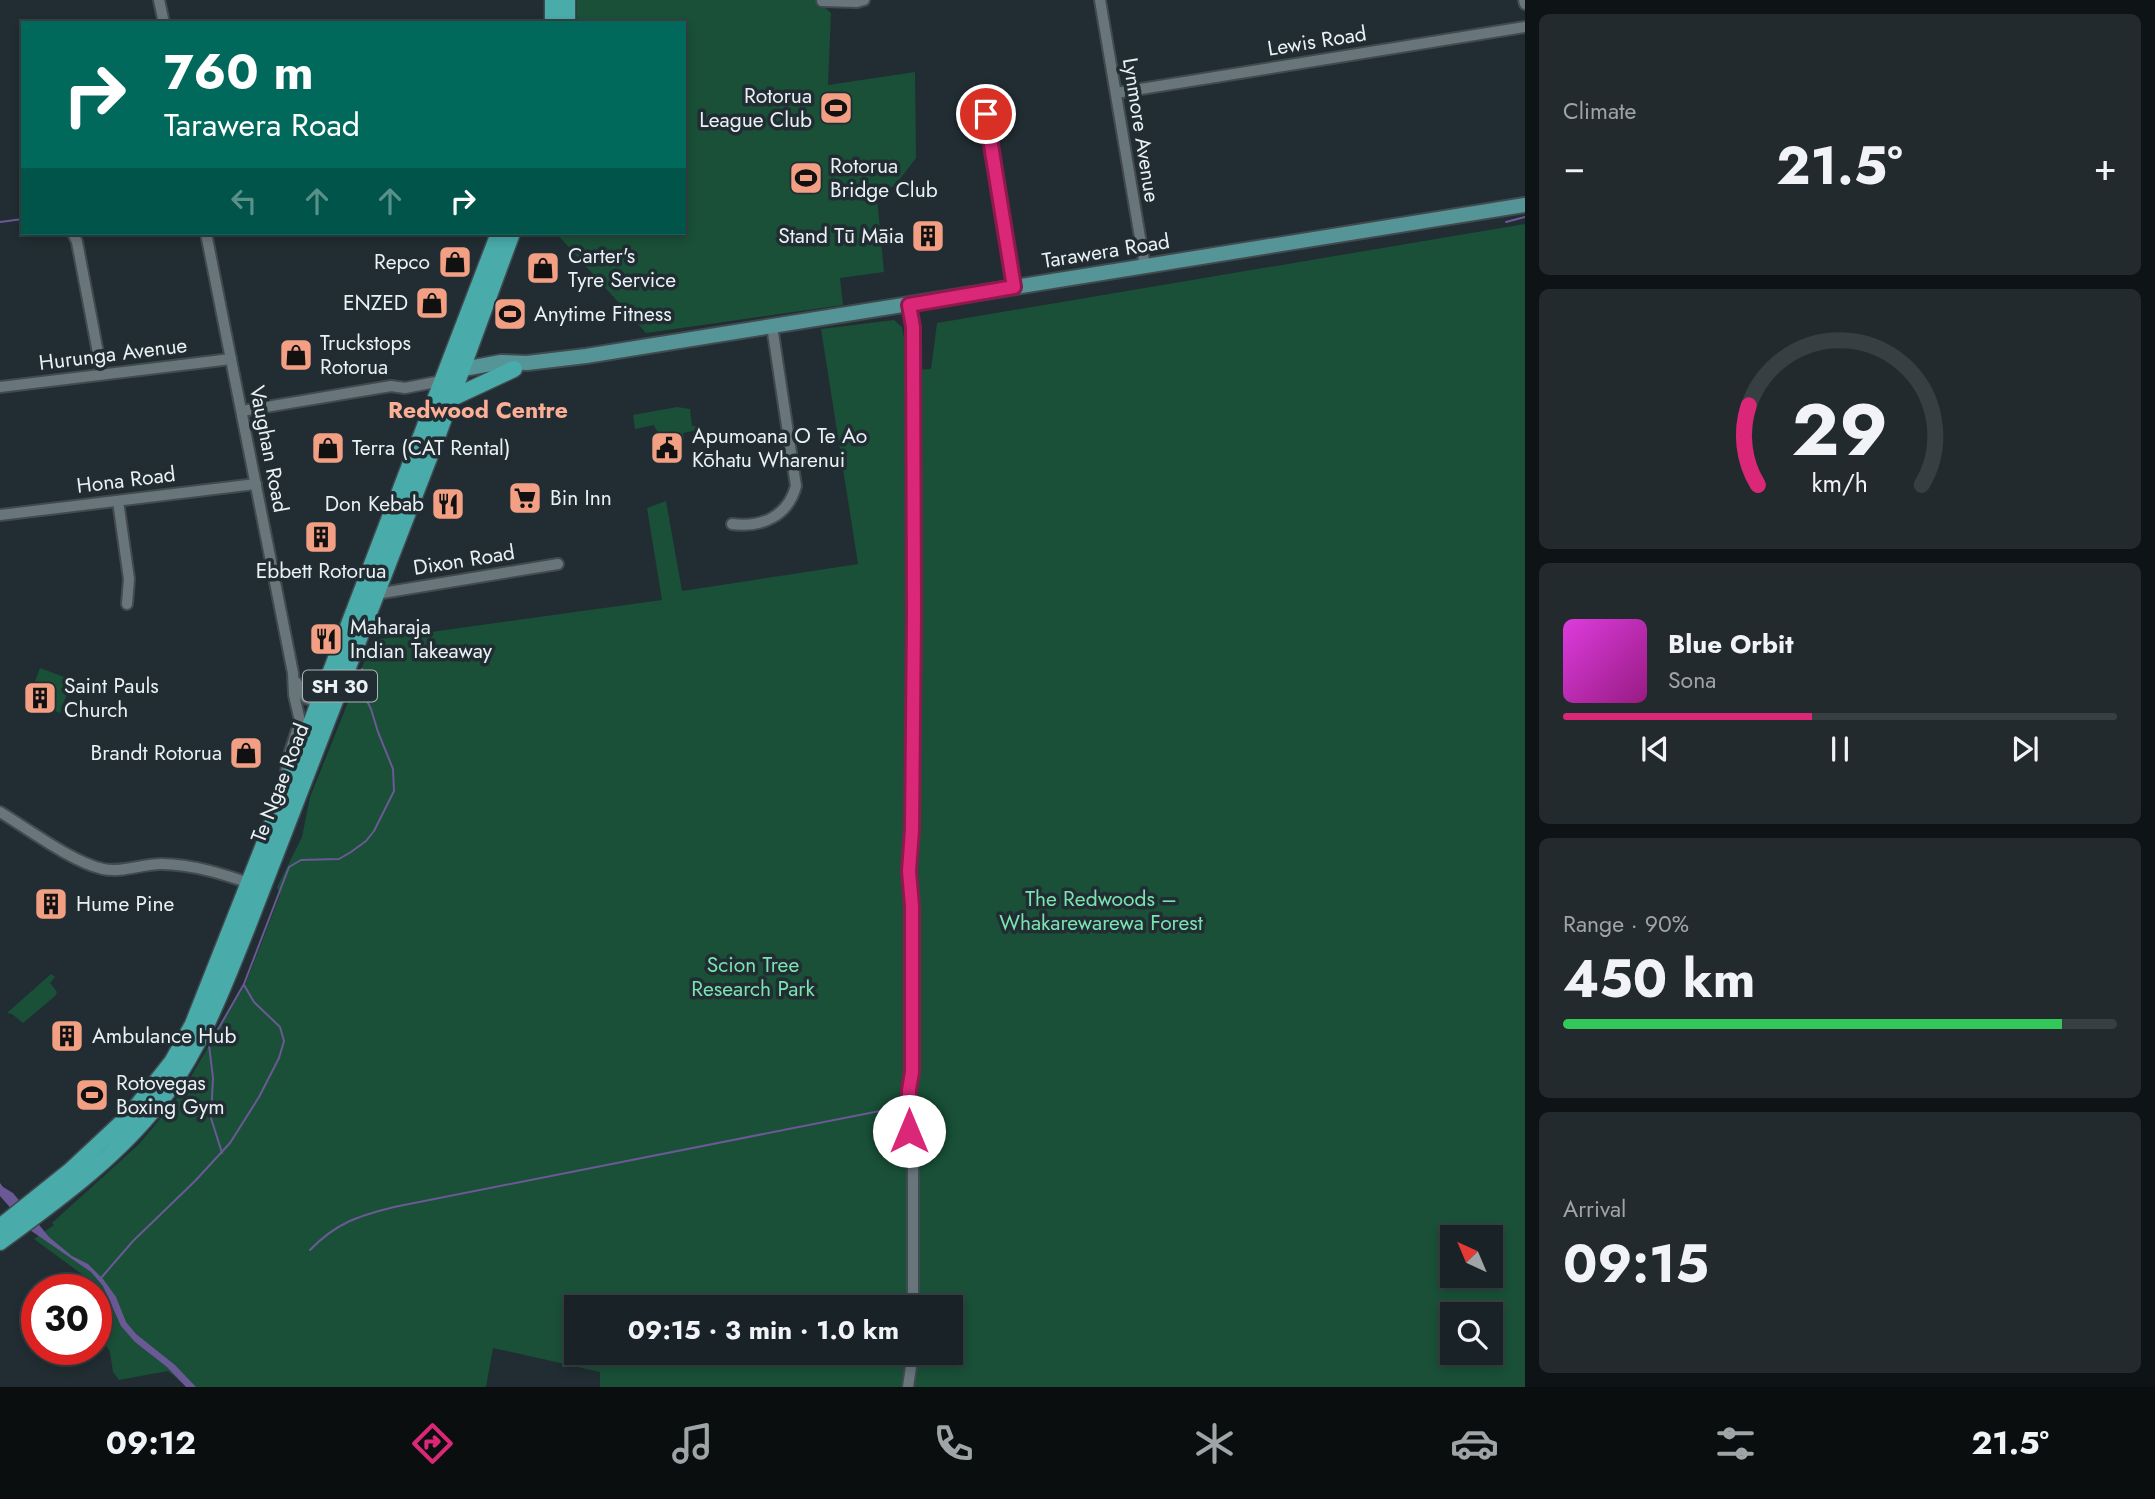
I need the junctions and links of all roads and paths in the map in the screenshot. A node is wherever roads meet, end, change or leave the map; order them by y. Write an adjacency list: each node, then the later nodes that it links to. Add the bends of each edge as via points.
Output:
1 (159, 0): 7 (street)
2 (554, 0): 8 (highway)
3 (567, 0): 9 (highway)
4 (864, 0): 6 (street)
5 (1100, 0): 11 (street, Lynmore Avenue)
6 (822, 1)
7 (164, 21)
8 (552, 21)
9 (566, 21)
10 (1525, 27): 11 (street, Lewis Road)
11 (1116, 93): 18 (street, Lynmore Avenue)
12 (986, 114): 19 (street)
13 (1525, 205): 18 (main road, Tarawera Road)
14 (74, 235): 24 (street)
15 (205, 235): 22 (street, Vaughan Road)
16 (498, 235): 25 (highway, Te Ngae Road / SH 30)
17 (511, 235): 25 (highway, Te Ngae Road / SH 30)
18 (1144, 267): 19 (main road, Tarawera Road)
19 (1014, 287): 20 (main road, Tarawera Road)
20 (909, 305): 21 (main road, Tarawera Road); 45 (street, via 914,366 912,830 916,871 909,1101)
21 (772, 326): 23 (main road, Tarawera Road); 32 (street, via 796,486 789,505 775,517 748,525)
22 (231, 359): 24 (street, Hurunga Avenue); 28 (street, Vaughan Road)
23 (521, 366): 25 (main road, Tarawera Road, via 500,362); 27 (highway)
24 (102, 374): 26 (street, Hurunga Avenue)
25 (452, 375): 27 (highway, Te Ngae Road / SH 30); 28 (street, via 405,388 391,386); 37 (highway, Te Ngae Road / SH 30)
26 (0, 387)
27 (452, 398): 34 (highway, Te Ngae Road / SH 30)
28 (242, 411): 29 (street, Vaughan Road)
29 (256, 484): 30 (street, Hona Road); 36 (street, Vaughan Road)
30 (118, 501): 31 (street, Hona Road); 35 (street, via 129,579)
31 (0, 515)
32 (732, 524)
33 (558, 564): 34 (street, Dixon Road)
34 (376, 594): 40 (highway, Te Ngae Road / SH 30)
35 (127, 604)
36 (293, 673): 37 (street, Vaughan Road, via 306,698); 38 (street, Vaughan Road, via 300,721 285,772)
37 (322, 695): 38 (highway, Te Ngae Road / SH 30)
38 (285, 790): 40 (highway, Te Ngae Road / SH 30)
39 (0, 811): 40 (street, via 77,859 104,869 180,865)
40 (255, 886): 41 (highway, Te Ngae Road / SH 30, via 172,1062 130,1115); 42 (highway, Te Ngae Road / SH 30, via 219,997 199,1040 166,1094)
41 (97, 1147): 42 (highway); 43 (highway, Te Ngae Road / SH 30)
42 (115, 1150): 43 (highway, Te Ngae Road / SH 30)
43 (43, 1201): 44 (highway, Te Ngae Road / SH 30)
44 (4, 1231)
45 (913, 1295)
46 (911, 1365): 47 (street)
47 (908, 1387)

